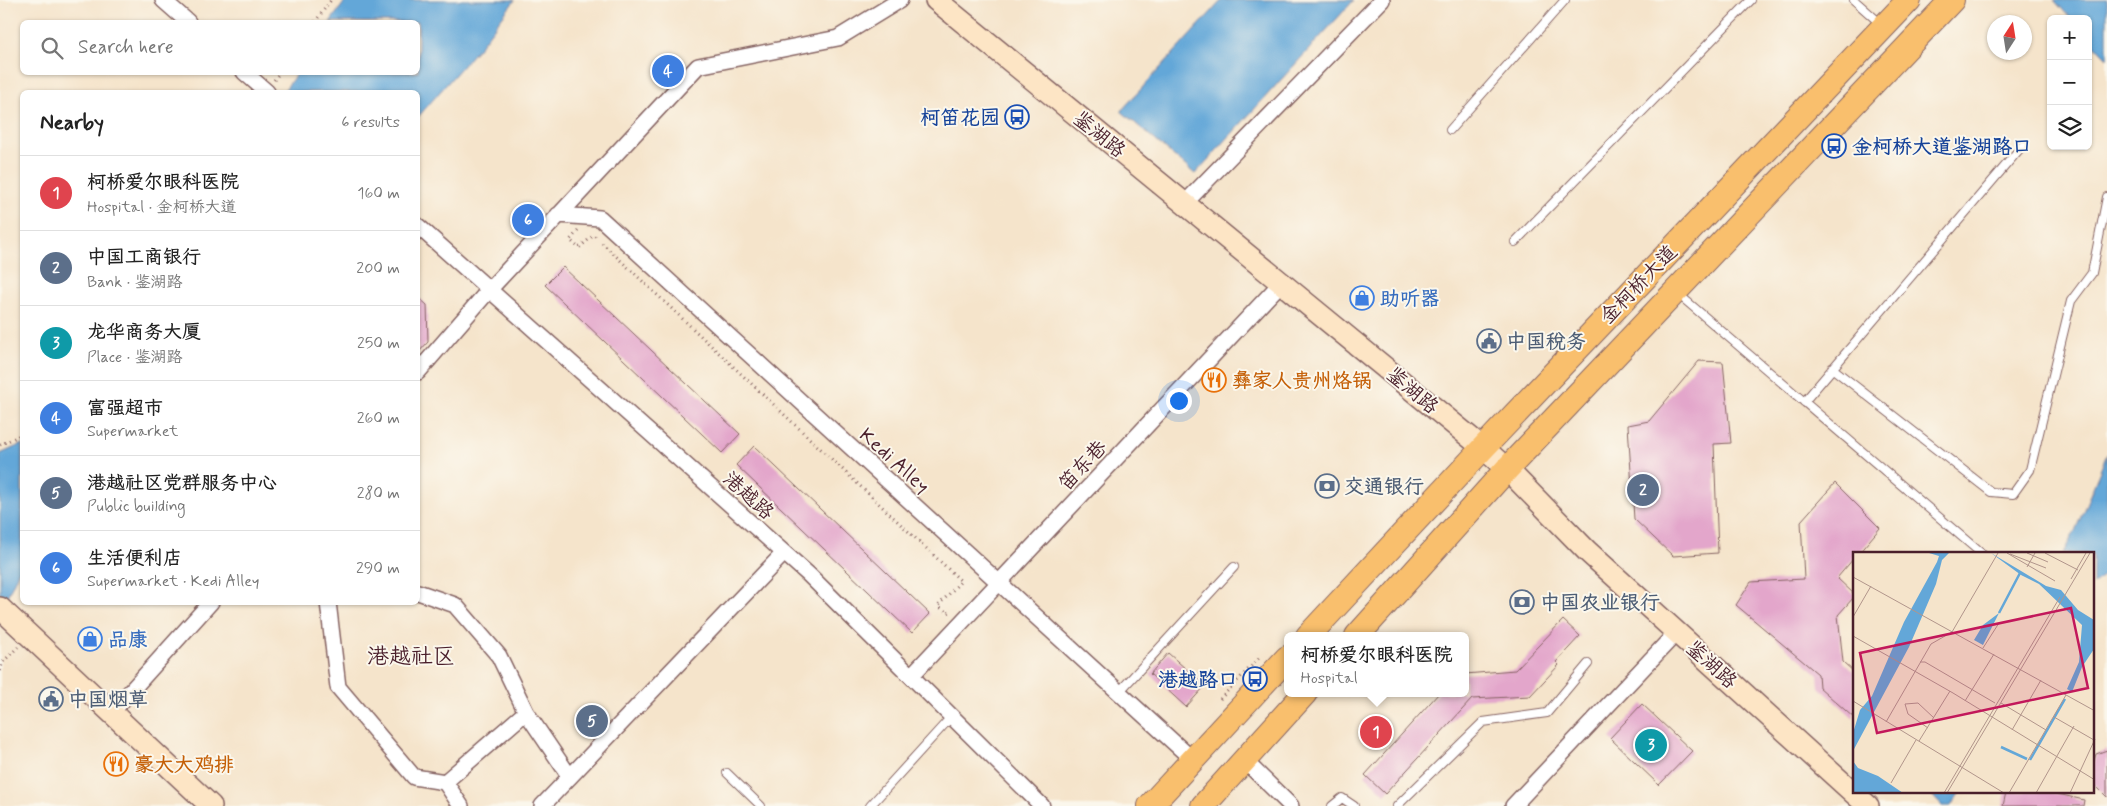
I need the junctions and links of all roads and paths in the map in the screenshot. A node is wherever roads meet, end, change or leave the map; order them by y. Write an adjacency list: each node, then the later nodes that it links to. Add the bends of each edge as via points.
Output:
1 (163, 0): 11 (street)
2 (331, 0): 12 (path)
3 (900, 0): 20 (street, via 838,38 698,66)
4 (936, 0): 19 (street, 鉴湖路)
5 (1382, 0): 19 (street)
6 (1565, 0): 16 (lane)
7 (1751, 0): 22 (lane)
8 (1854, 0): 13 (lane)
9 (1909, 0): 13 (main road, 金柯桥大道)
10 (1952, 0): 26 (main road, 金柯桥大道)
11 (186, 20)
12 (316, 20)
13 (1884, 27): 32 (main road, 金柯桥大道)
14 (247, 75): 15 (street)
15 (264, 90)
16 (1450, 130)
17 (2023, 145): 27 (lane)
18 (2107, 197): 27 (lane, via 2092,273 2071,301 2030,470 2013,494 1991,492)
19 (1186, 203): 24 (street, 鉴湖路)
20 (558, 215): 25 (street); 37 (street, Kedi Alley, via 600,218)
21 (420, 228): 25 (street, 港越路)
22 (1515, 242)
23 (579, 248): 41 (path, via 594,235 962,581)
24 (1282, 282): 32 (street, 鉴湖路); 37 (street, 笛东巷)
25 (489, 290): 28 (street); 35 (street, 港越路)
26 (1675, 292): 29 (lane); 33 (main road, 金柯桥大道)
27 (1832, 368): 29 (lane)
28 (420, 370)
29 (1804, 402): 34 (lane)
30 (20, 433): 31 (path)
31 (0, 445)
32 (1483, 448): 33 (street, 鉴湖路); 43 (main road, 金柯桥大道)
33 (1507, 469): 44 (main road, 金柯桥大道); 45 (street, 鉴湖路, via 1588,551)
34 (1980, 552)
35 (784, 553): 50 (street, 港越路); 59 (street)
36 (1234, 567): 51 (lane)
37 (999, 582): 50 (street, 笛东巷); 51 (street, Kedi Alley)
38 (420, 593): 53 (street, via 455,605 499,656)
39 (208, 605): 54 (street)
40 (328, 605): 60 (street, via 338,687 414,777)
41 (938, 606)
42 (3, 610): 54 (street)
43 (1312, 632)
44 (1361, 632)
45 (1677, 632): 61 (street, 鉴湖路); 75 (street)
46 (11, 653): 49 (path)
47 (1284, 661): 56 (main road)
48 (1588, 664): 74 (lane, via 1547,713 1483,722)
49 (0, 671)
50 (911, 676): 55 (street, 港越路)
51 (1119, 692): 56 (street, Kedi Alley)
52 (1301, 697): 57 (main road)
53 (526, 712): 59 (street); 60 (street)
54 (112, 713): 63 (street)
55 (952, 716): 67 (lane); 68 (street, 港越路)
56 (1193, 760): 69 (main road)
57 (1244, 760): 70 (main road); 71 (street)
58 (727, 774): 66 (lane)
59 (570, 777): 65 (street)
60 (445, 782): 64 (street)
61 (1853, 792)
62 (1855, 794): 76 (street, 鉴湖路)
63 (211, 806)
64 (461, 806)
65 (542, 806)
66 (761, 806)
67 (870, 806)
68 (1042, 806)
69 (1150, 806)
70 (1203, 806)
71 (1291, 806)
72 (1332, 806): 73 (lane, via 1342,798)
73 (1354, 806)
74 (1397, 806)
75 (1513, 806)
76 (1868, 806)

